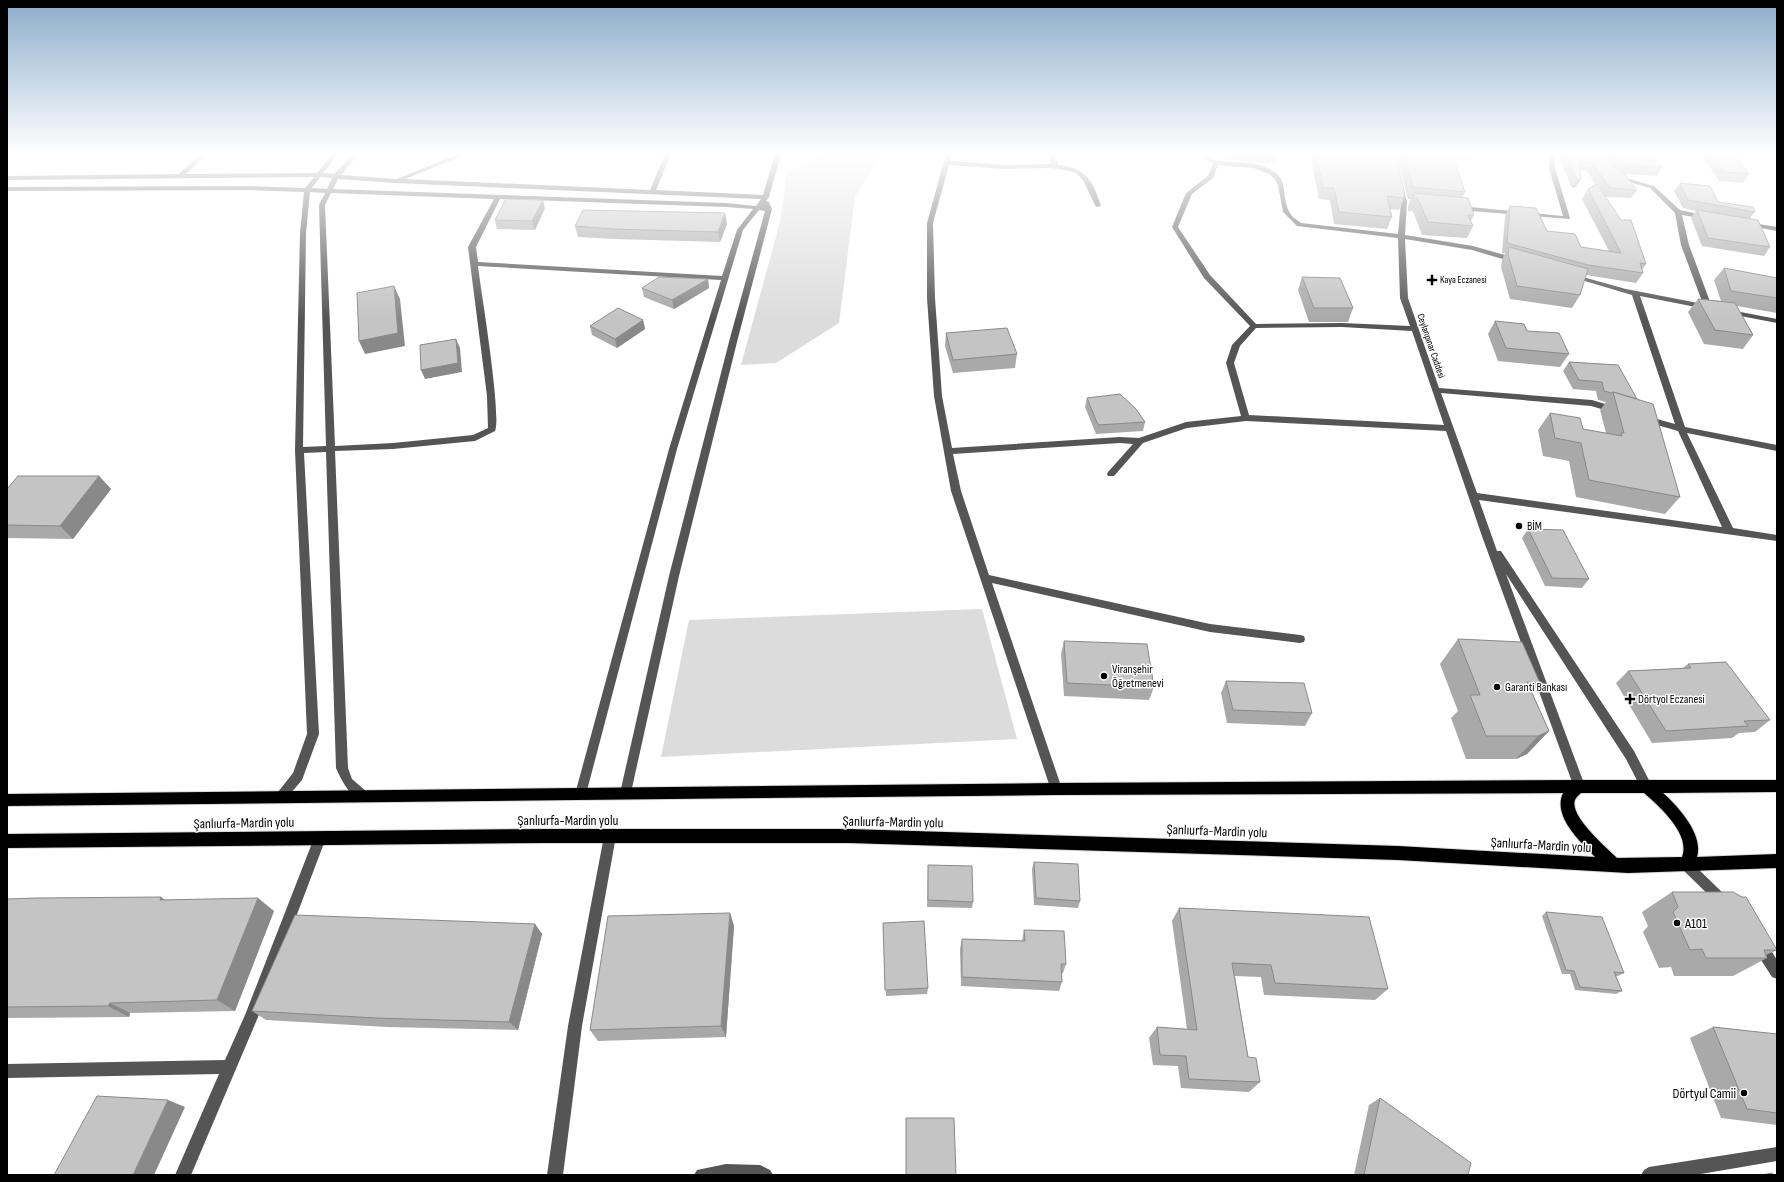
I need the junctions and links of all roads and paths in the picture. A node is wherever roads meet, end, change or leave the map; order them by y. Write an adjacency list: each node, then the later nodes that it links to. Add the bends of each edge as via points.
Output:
1 (305, 209): 36 (street)
2 (322, 209): 34 (street)
3 (492, 209): 19 (street, via 472,247)
4 (756, 209): 21 (street, via 740,230)
5 (769, 209): 49 (street, via 674,576)
6 (934, 209): 37 (street, via 930,223 931,298 938,396)
7 (1182, 209): 25 (street, via 1175,227 1207,276)
8 (1284, 209): 17 (street, via 1299,225)
9 (1407, 209): 17 (street, Ceylanpınar Caddesi)
10 (1473, 209): 11 (street, via 1567,218)
11 (1564, 209)
12 (1675, 209): 13 (street)
13 (1678, 212): 14 (street); 23 (street, via 1686,245)
14 (1716, 218)
15 (1739, 222): 16 (street)
16 (1777, 229)
17 (1401, 236): 18 (street, via 1473,248); 26 (street, Ceylanpınar Caddesi, via 1404,298)
18 (1526, 263)
19 (474, 264): 21 (street); 34 (street, via 491,396 492,429 475,438 393,446)
20 (1564, 274): 22 (street)
21 (725, 278): 50 (street, via 673,449)
22 (1636, 293): 23 (street); 32 (street)
23 (1716, 309): 24 (street)
24 (1776, 323)
25 (1254, 326): 26 (street, via 1342,325); 30 (street, via 1236,345 1230,363)
26 (1415, 329): 27 (street, Ceylanpınar Caddesi)
27 (1436, 390): 28 (street, via 1592,404); 31 (street, Ceylanpınar Caddesi)
28 (1622, 412)
29 (1637, 416): 32 (street)
30 (1246, 418): 31 (street); 33 (street, via 1186,425)
31 (1449, 428): 39 (street, Ceylanpınar Caddesi)
32 (1681, 429): 35 (street); 40 (street)
33 (1140, 441): 37 (street, via 1120,440); 38 (street)
34 (331, 448): 36 (street); 51 (street, via 342,768 348,782)
35 (1777, 448)
36 (299, 450): 52 (street, via 313,734 298,776)
37 (948, 451): 43 (street, via 956,491)
38 (1111, 474)
39 (1473, 496): 40 (street); 42 (street, Ceylanpınar Caddesi)
40 (1729, 531): 41 (street)
41 (1777, 538)
42 (1488, 539): 45 (street); 46 (street, via 1630,755)
43 (985, 578): 44 (street, via 1210,628); 48 (street)
44 (1300, 638)
45 (1580, 786): 46 (highway); 48 (highway); 58 (highway, via 1568,796 1567,805 1576,826)
46 (1646, 786): 47 (highway); 59 (highway, via 1668,805 1687,832 1691,853)
47 (1777, 786)
48 (1056, 789): 49 (highway)
49 (626, 793): 50 (highway)
50 (580, 794): 51 (highway)
51 (363, 796): 52 (highway)
52 (280, 797): 53 (highway)
53 (7, 800)
54 (610, 836): 55 (highway, Şanlıurfa-Mardin yolu); 58 (highway, Şanlıurfa-Mardin yolu, via 857,837 1390,852); 67 (street, via 575,1026)
55 (320, 838): 56 (highway, Şanlıurfa-Mardin yolu); 63 (street)
56 (7, 841)
57 (1777, 861): 59 (highway, Şanlıurfa-Mardin yolu)
58 (1614, 865): 59 (highway, Şanlıurfa-Mardin yolu)
59 (1686, 865): 60 (street)
60 (1733, 911)
61 (1753, 933): 62 (street)
62 (1777, 972)
63 (230, 1067): 64 (street); 66 (street)
64 (7, 1071)
65 (1777, 1154): 70 (street)
66 (183, 1175)
67 (555, 1175)
68 (702, 1175): 69 (street, via 726,1172)
69 (765, 1175)
70 (1649, 1175)

